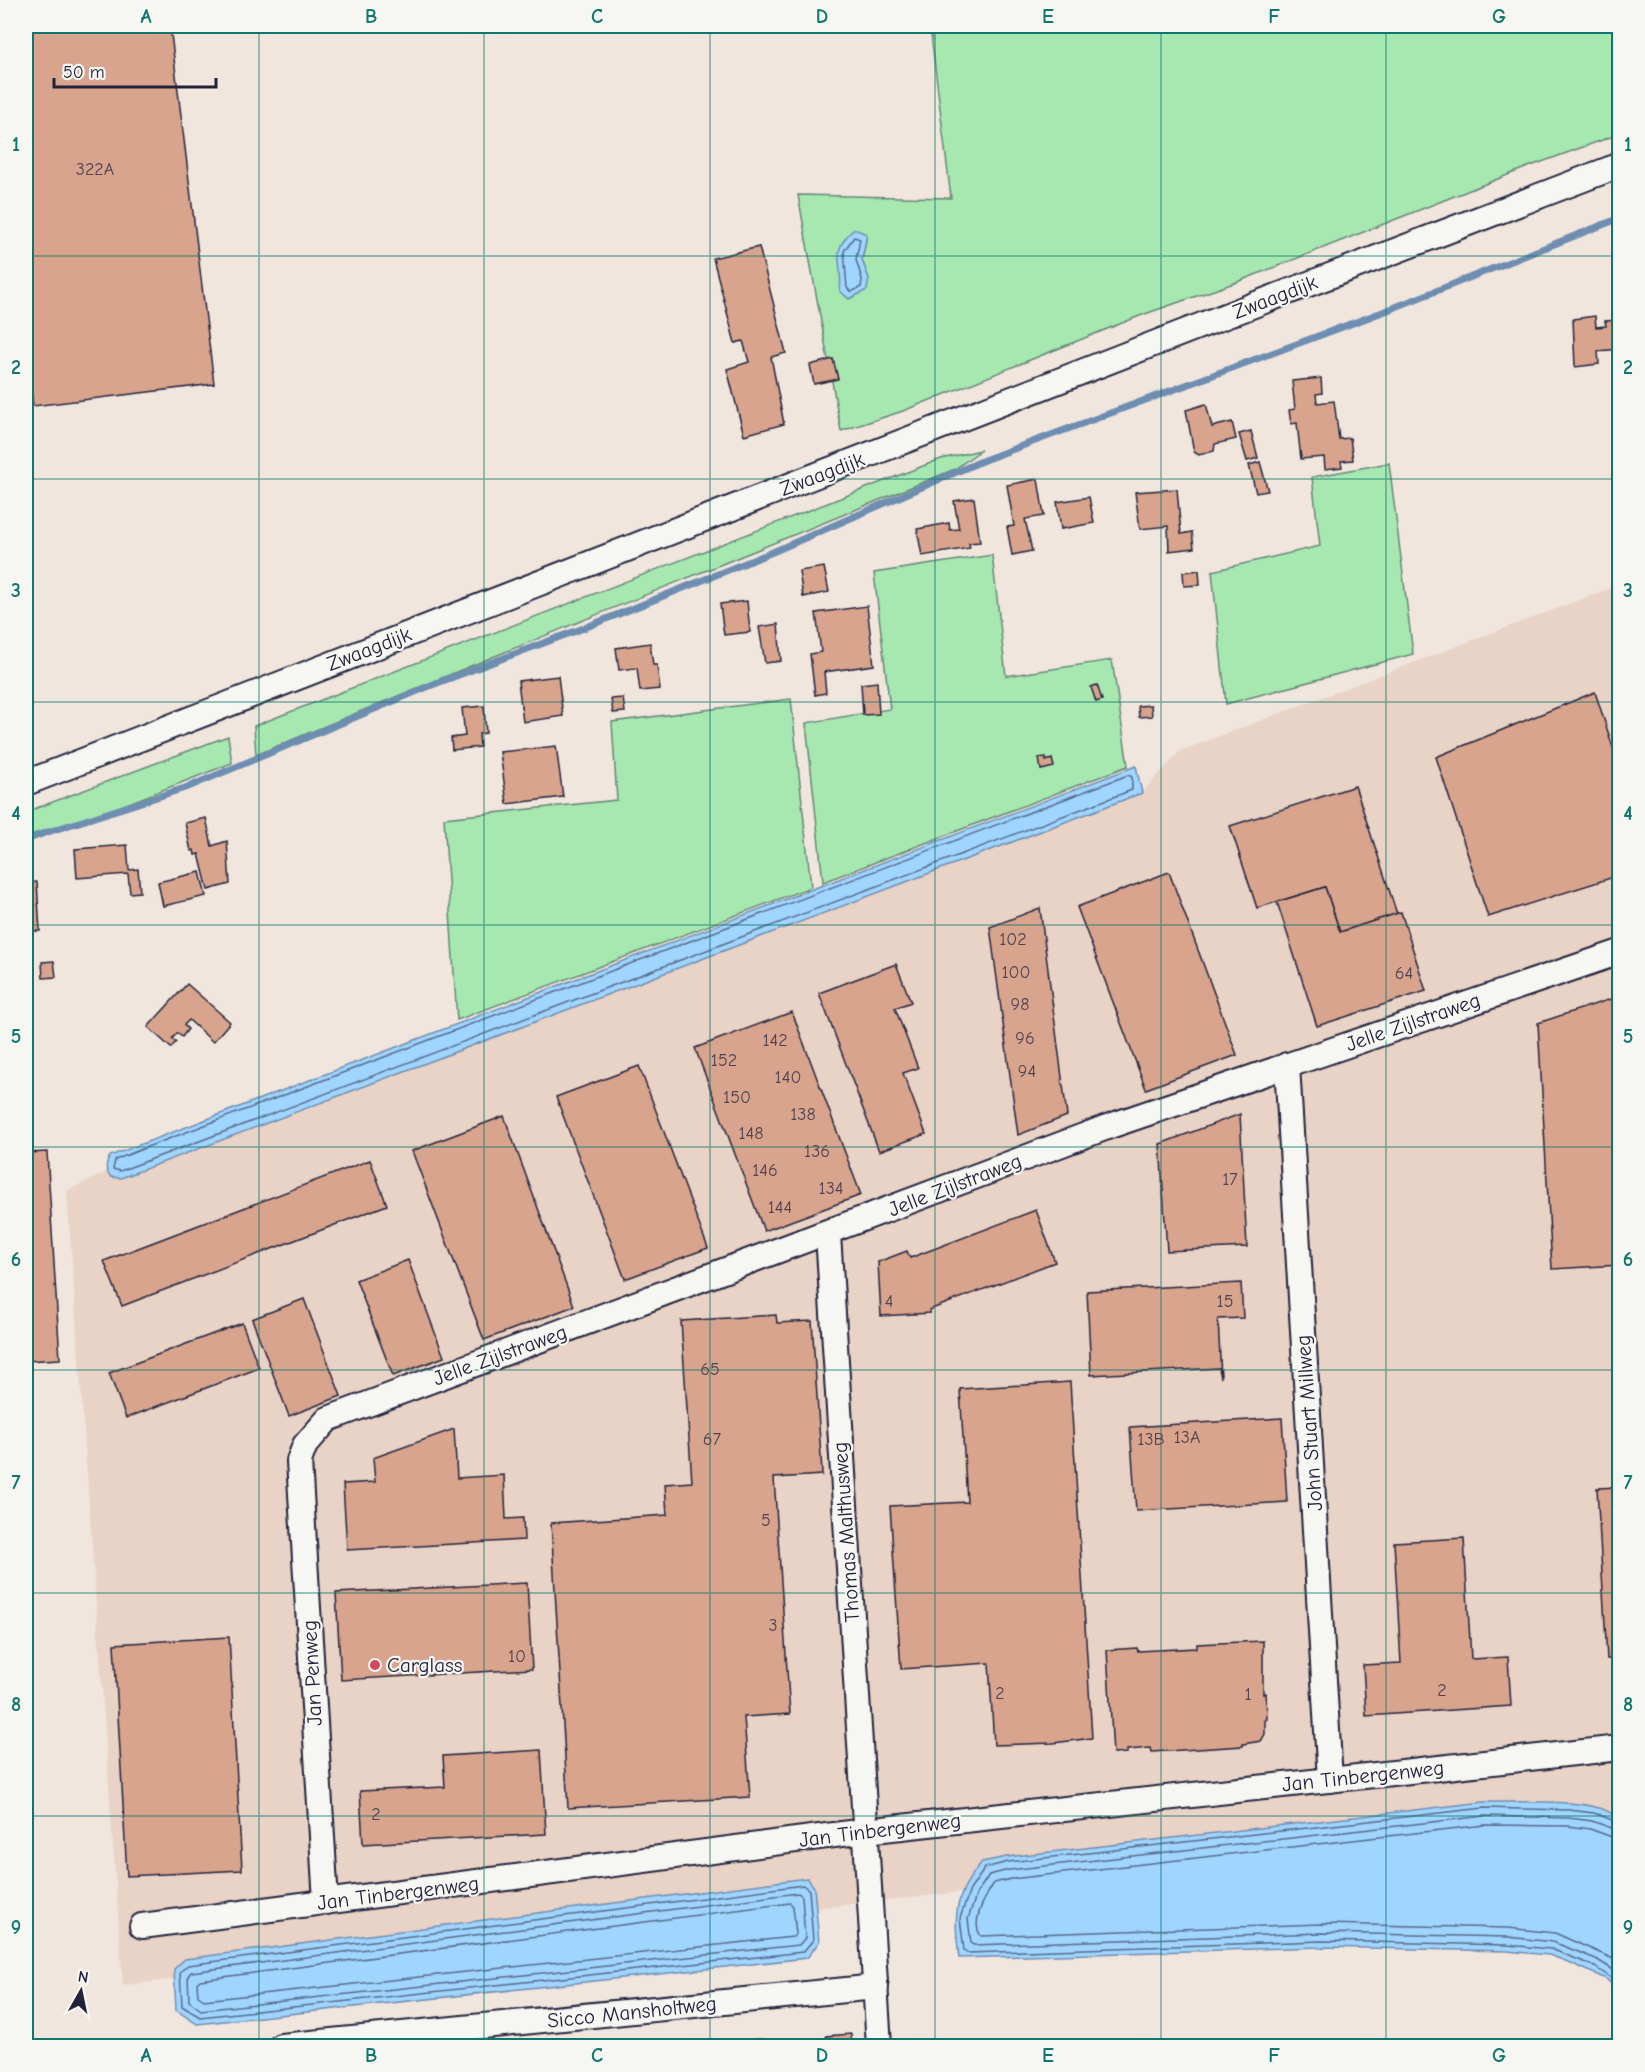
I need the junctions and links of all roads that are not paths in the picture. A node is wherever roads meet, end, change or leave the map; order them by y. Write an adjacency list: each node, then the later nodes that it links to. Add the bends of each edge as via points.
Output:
1 (1620, 165): 2 (street, Zwaagdijk)
2 (26, 783)
3 (1620, 952): 4 (street, Jelle Zijlstraweg)
4 (1287, 1065): 5 (street, Jelle Zijlstraweg, via 1110,1126); 8 (street, John Stuart Millweg)
5 (828, 1234): 6 (street, Jelle Zijlstraweg, via 328,1419); 9 (street, Thomas Malthusweg)
6 (305, 1444): 10 (street, Jan Penweg, via 299,1461)
7 (1620, 1748): 8 (street, Jan Tinbergenweg)
8 (1330, 1780): 9 (street, Jan Tinbergenweg)
9 (865, 1831): 10 (street, Jan Tinbergenweg); 12 (street, Thomas Malthusweg)
10 (326, 1902): 11 (street, Jan Tinbergenweg)
11 (142, 1926)
12 (876, 1987): 13 (street, Sicco Mansholtweg); 14 (street, Thomas Malthusweg)
13 (281, 2046)
14 (879, 2046)

